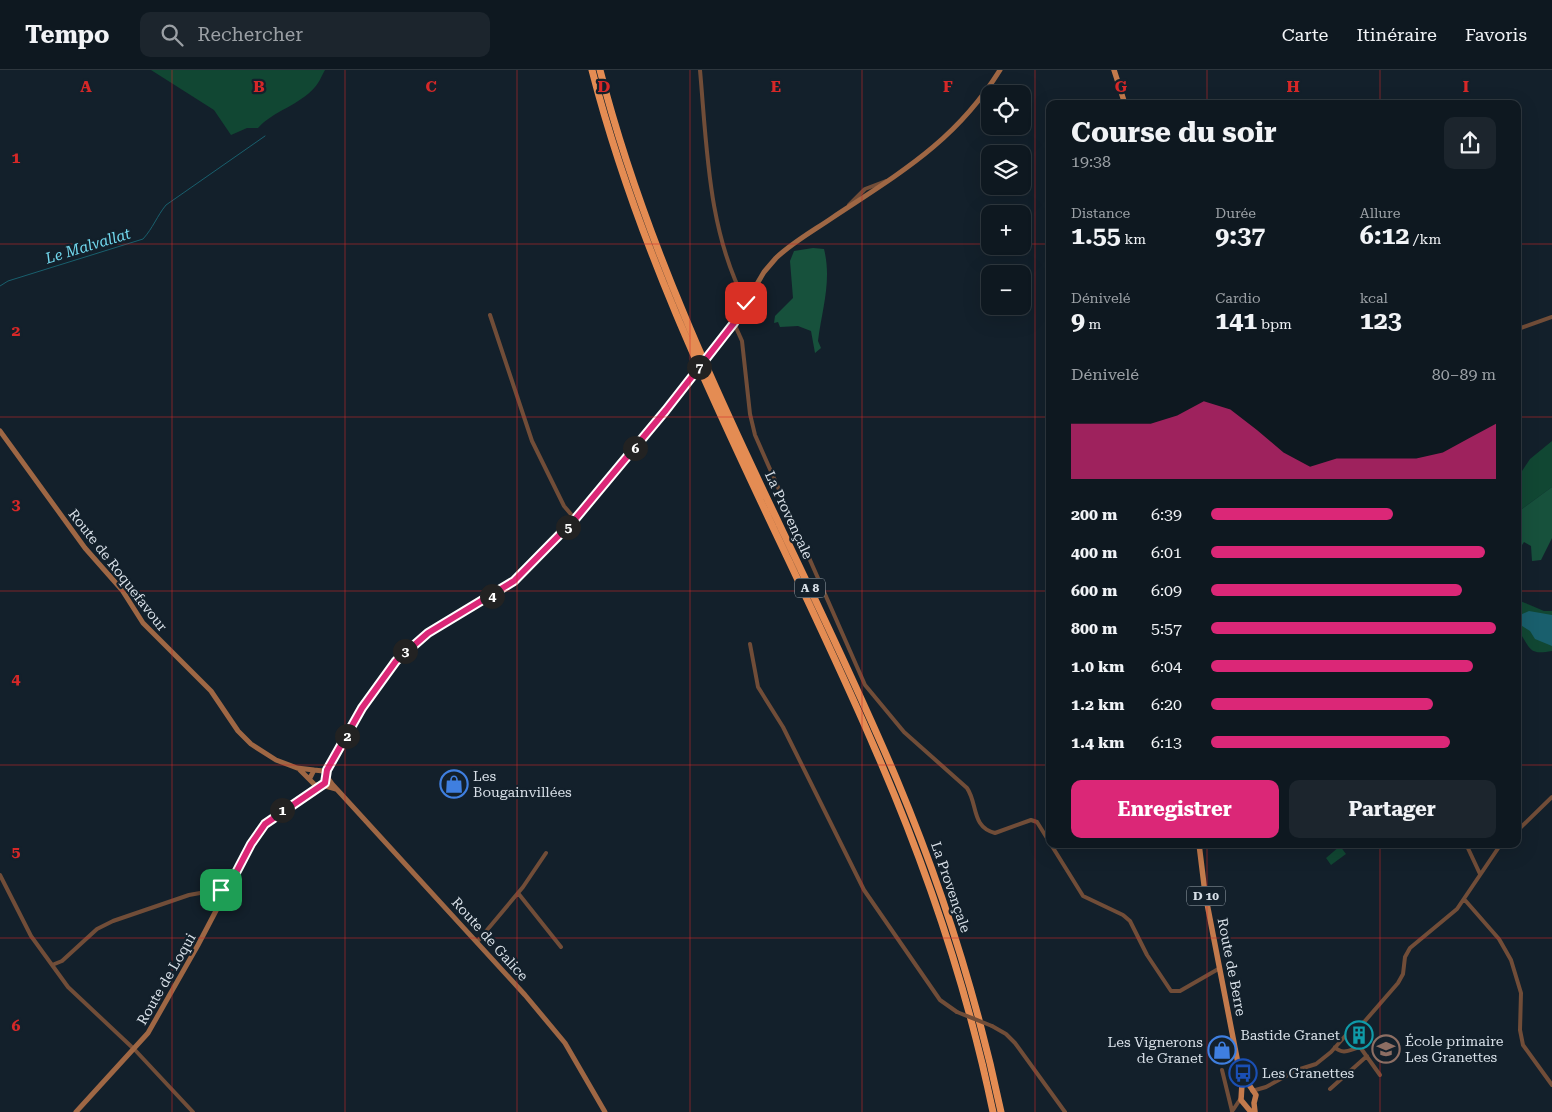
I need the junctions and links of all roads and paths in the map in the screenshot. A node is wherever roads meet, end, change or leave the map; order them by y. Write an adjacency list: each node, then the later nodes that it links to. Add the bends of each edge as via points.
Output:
1 (592, 70): 56 (highway, La Provençale / A 8, via 627,190 680,326 853,699 913,840 960,978)
2 (600, 70): 57 (highway, La Provençale / A 8, via 637,195 686,322 853,680 920,836 967,974)
3 (700, 70): 7 (street, via 712,198 735,282)
4 (1000, 70): 7 (main road, via 966,117 933,149 776,258)
5 (1116, 70): 6 (main road)
6 (1126, 100)
7 (746, 303): 10 (main road)
8 (490, 315): 13 (street, via 532,441 564,506)
9 (1552, 317): 11 (street)
10 (734, 323): 13 (main road, bridge); 25 (street, via 742,341 755,435 868,690 914,742 967,788 974,814 986,829 995,833 1031,820 1037,822)
11 (1521, 328)
12 (0, 431): 16 (main road, Route de Roquefavour, via 85,548 122,590 143,623 211,691 238,731 268,755)
13 (575, 519): 15 (main road, via 514,581 428,633 401,655 371,694)
14 (750, 644): 58 (street, bridge, via 758,687 783,727 867,895 940,1000 957,1012 992,1026 1016,1043)
15 (335, 759): 17 (main road); 18 (main road)
16 (297, 768): 17 (main road); 19 (main road)
17 (317, 770): 18 (main road, Route de Galice); 19 (main road)
18 (326, 775): 20 (main road); 21 (main road, Route de Galice)
19 (310, 780): 20 (main road); 22 (main road)
20 (320, 785): 21 (main road); 22 (main road, Route de Loqui)
21 (340, 791): 36 (main road, Route de Galice)
22 (302, 796): 33 (main road, Route de Loqui, via 270,818 251,844)
23 (1552, 797): 24 (street)
24 (1521, 827)
25 (1046, 836)
26 (1053, 848): 39 (street, via 1083,896 1130,921 1170,991 1180,991)
27 (1199, 848): 39 (main road, Route de Berre / D 10)
28 (1468, 848): 31 (street)
29 (1498, 848): 31 (street)
30 (546, 853): 34 (street)
31 (1480, 874): 35 (street)
32 (0, 875): 38 (street, via 31,936)
33 (228, 888): 38 (street, via 189,895 113,921 62,961); 41 (main road, Route de Loqui, via 166,1005)
34 (518, 893): 36 (street); 37 (street)
35 (1464, 899): 40 (street, via 1410,948 1398,983 1366,1020); 46 (street, via 1499,939 1511,960 1520,993 1523,1045)
36 (477, 942): 55 (main road, Route de Galice, via 566,1043)
37 (561, 947)
38 (52, 965): 41 (street, via 68,987)
39 (1220, 968): 43 (main road, Route de Berre)
40 (1335, 1048): 42 (street, via 1347,1052 1360,1047); 47 (street, via 1316,1064)
41 (135, 1050): 53 (main road, Route de Loqui); 54 (street)
42 (1367, 1056): 45 (street); 48 (street)
43 (1239, 1065): 49 (main road, Route de Berre); 50 (main road, Route de Berre)
44 (1222, 1070): 52 (street)
45 (1380, 1075)
46 (1552, 1086)
47 (1266, 1087): 49 (street); 51 (street)
48 (1330, 1089)
49 (1251, 1090): 50 (main road); 51 (main road, Route de Berre)
50 (1243, 1100): 51 (main road); 52 (street); 59 (main road)
51 (1255, 1100): 60 (main road)
52 (1233, 1110)
53 (76, 1112)
54 (193, 1112)
55 (605, 1112)
56 (993, 1112)
57 (1001, 1112)
58 (1064, 1112)
59 (1251, 1112)
60 (1256, 1112)

